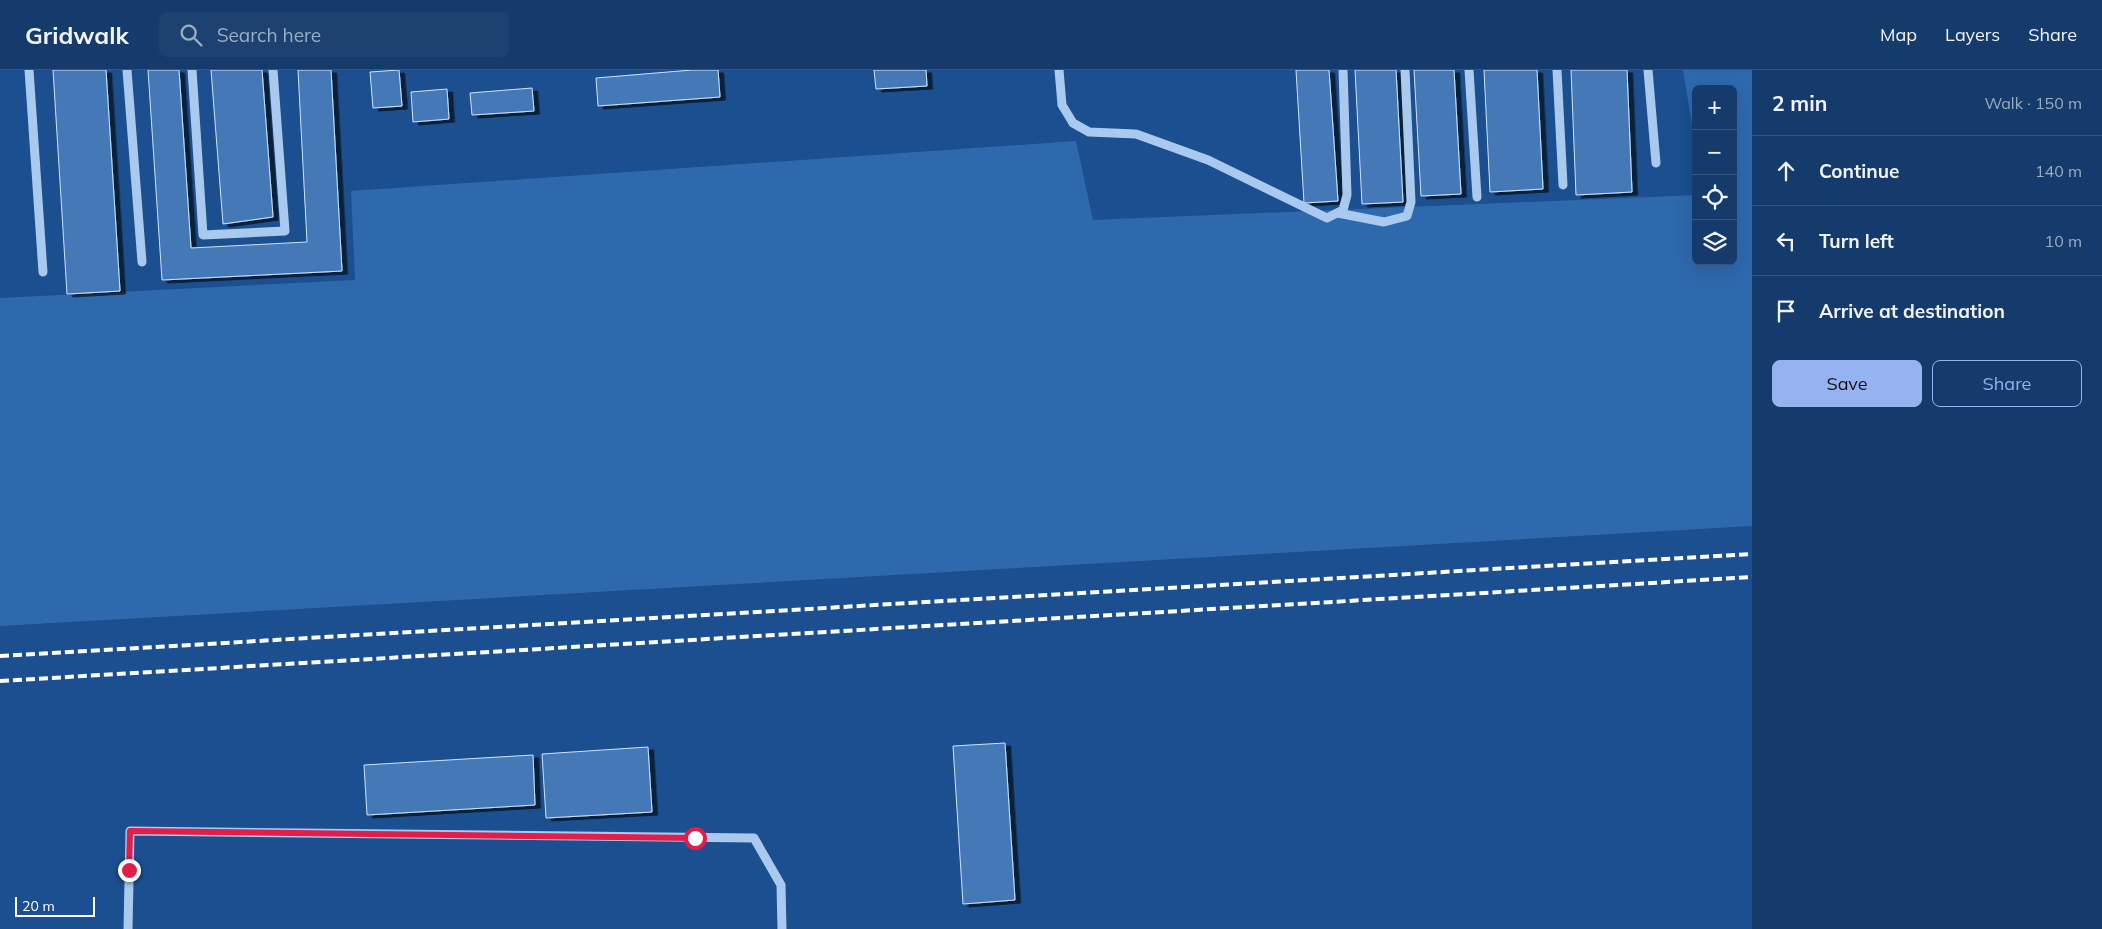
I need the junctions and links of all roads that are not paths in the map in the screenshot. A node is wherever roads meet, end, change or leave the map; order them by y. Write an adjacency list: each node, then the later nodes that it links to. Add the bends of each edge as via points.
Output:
1 (29, 70): 16 (street)
2 (127, 70): 15 (street)
3 (192, 70): 4 (street, via 203,235 285,231)
4 (273, 70)
5 (1058, 70): 14 (street, via 1062,105 1072,123 1090,132 1136,134 1208,160 1327,218)
6 (1343, 70): 14 (street, via 1347,195 1343,210)
7 (1405, 70): 14 (street, via 1411,202 1407,216 1384,222)
8 (1470, 70): 13 (street)
9 (1556, 70): 12 (street)
10 (1648, 70): 11 (street)
11 (1656, 163)
12 (1563, 185)
13 (1477, 197)
14 (1338, 212)
15 (142, 262)
16 (43, 272)
17 (128, 929): 18 (street, via 130,831 754,838 781,886)
18 (782, 929)

